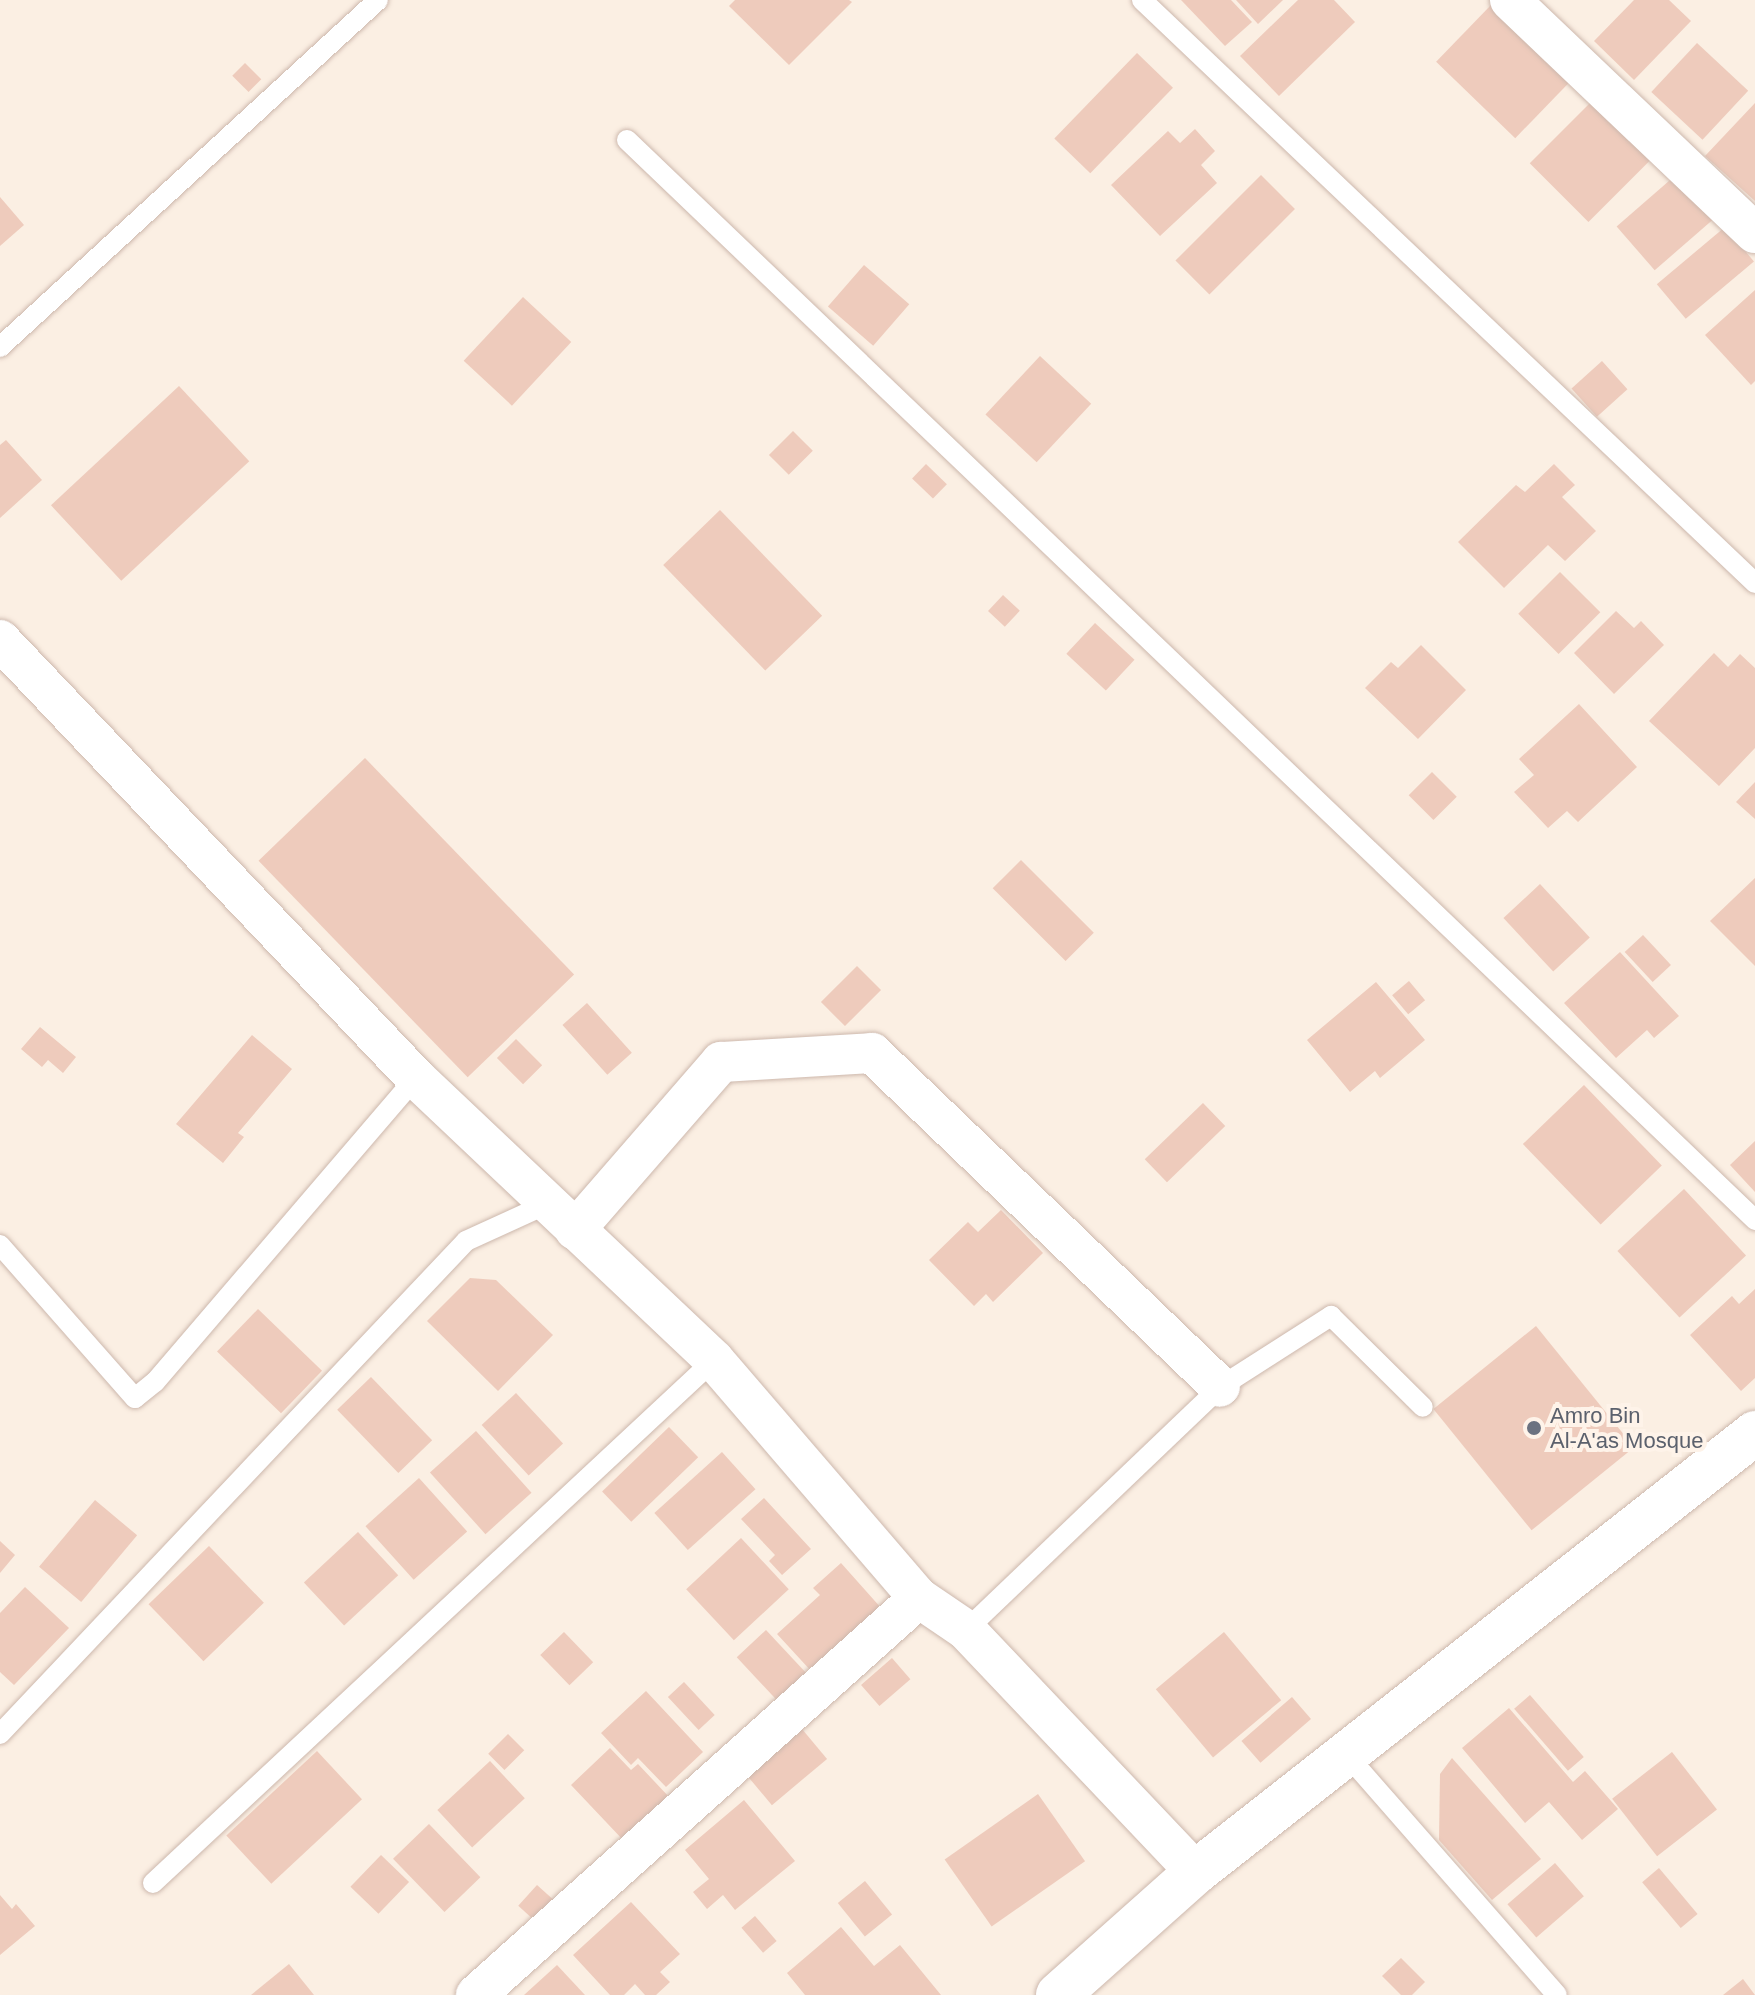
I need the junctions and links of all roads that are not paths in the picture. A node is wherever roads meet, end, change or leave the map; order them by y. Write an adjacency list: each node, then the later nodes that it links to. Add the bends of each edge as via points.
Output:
1 (378, 0): 6 (lane)
2 (1142, 0): 7 (lane)
3 (1510, 0): 5 (street)
4 (627, 140): 11 (lane)
5 (1755, 233)
6 (0, 347)
7 (1755, 583)
8 (0, 640): 9 (street)
9 (416, 1078): 10 (street); 12 (lane, via 155,1382 135,1398)
10 (561, 1217): 13 (street); 14 (street, via 721,1062 872,1053); 19 (lane, via 466,1241)
11 (1755, 1220)
12 (0, 1245)
13 (714, 1360): 17 (street); 22 (lane)
14 (1220, 1387): 15 (lane, via 1331,1316); 18 (lane)
15 (1423, 1407)
16 (1755, 1433): 20 (street)
17 (919, 1598): 18 (street); 23 (street)
18 (966, 1630): 21 (street)
19 (0, 1734)
20 (1346, 1754): 21 (street); 25 (lane)
21 (1196, 1872): 24 (street)
22 (153, 1883)
23 (476, 1995)
24 (1058, 1995)
25 (1557, 1995)

